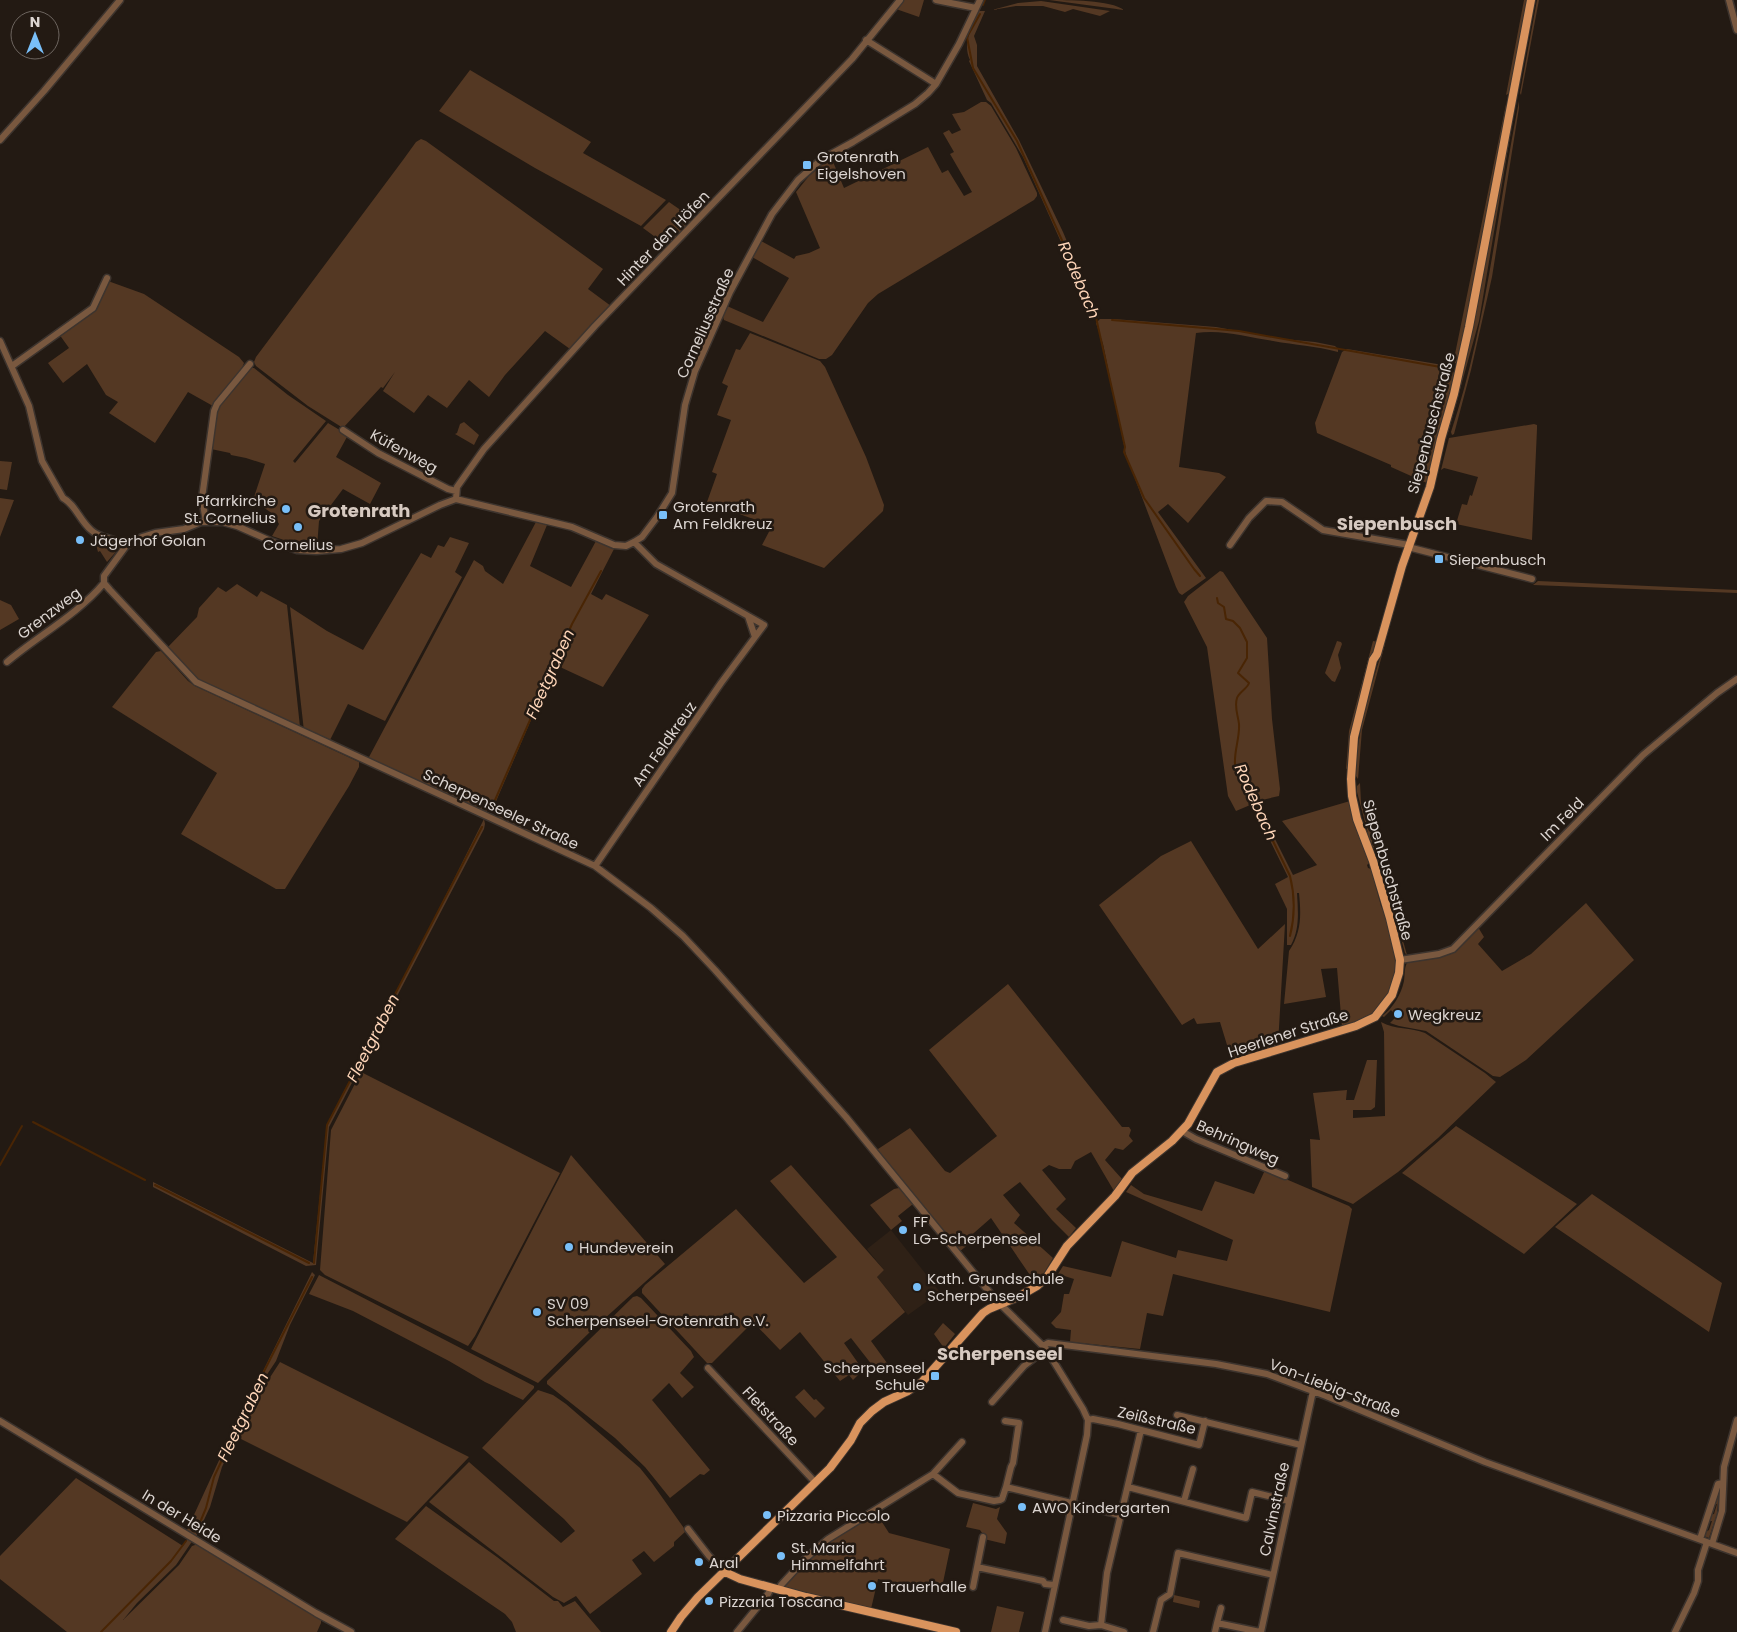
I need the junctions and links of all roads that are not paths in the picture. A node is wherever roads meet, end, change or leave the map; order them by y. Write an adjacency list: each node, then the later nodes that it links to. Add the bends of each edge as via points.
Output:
1 (120, 0): 11 (street)
2 (900, 0): 9 (street, Hinter den Höfen)
3 (936, 0): 7 (street)
4 (980, 0): 7 (street, Corneliusstraße)
5 (1531, 0): 23 (main road, Siepenbuschstraße, via 1460,368 1430,487)
6 (1729, 0): 8 (street)
7 (976, 8): 10 (street, Corneliusstraße)
8 (1737, 30)
9 (866, 40): 10 (street); 17 (street, Hinter den Höfen, via 772,144 595,326 484,449)
10 (936, 84): 20 (street, Corneliusstraße, via 914,105 822,159 798,180 775,209 730,292 695,371 685,405 672,493 653,523)
11 (0, 140)
12 (106, 278): 15 (street, via 93,308)
13 (0, 341): 15 (street)
14 (250, 364): 19 (street, via 214,411 202,498)
15 (12, 366): 22 (street, via 29,406 42,461 63,498 69,501 90,530)
16 (343, 430): 17 (street, Küfenweg, via 383,456)
17 (456, 491): 18 (street, Hinter den Höfen)
18 (456, 499): 19 (street, via 349,548 332,550 298,550 230,524); 20 (street, via 572,527 614,545 626,546)
19 (206, 522): 22 (street, via 142,537)
20 (634, 542): 26 (street, Am Feldkreuz, via 656,564)
21 (1230, 545): 23 (street, via 1252,513 1266,501 1282,502 1323,530)
22 (126, 546): 25 (street, via 104,576)
23 (1409, 546): 24 (street); 31 (main road, Siepenbuschstraße, via 1355,729 1351,779 1357,819 1373,861)
24 (1532, 579)
25 (104, 583): 28 (street, Grenzweg, via 79,607); 30 (street, Scherpenseeler Straße, via 196,682)
26 (748, 616): 27 (street); 27 (street, Am Feldkreuz, via 764,625)
27 (755, 637): 30 (street, Am Feldkreuz)
28 (7, 662)
29 (1737, 679): 31 (street, Im Feld, via 1643,755 1452,949)
30 (595, 866): 34 (street, Scherpenseeler Straße, via 689,942 846,1117)
31 (1400, 960): 32 (main road, Heerlener Straße, via 1392,996 1374,1017 1356,1026 1222,1069 1213,1077)
32 (1182, 1131): 33 (street, Behringweg); 34 (main road, Heerlener Straße, via 1132,1173 1115,1196 1067,1246 1047,1277 1030,1290)
33 (1285, 1176)
34 (1000, 1304): 35 (street); 50 (main road, Heerlener Straße, via 983,1313 922,1382 872,1410 830,1468)
35 (1044, 1348): 37 (street, Von-Liebig-Straße, via 1048,1343 1234,1367 1268,1374); 38 (street); 40 (street)
36 (708, 1368): 50 (street, Fletstraße)
37 (1313, 1392): 47 (street, Calvinstraße); 60 (street, Von-Liebig-Straße, via 1485,1462)
38 (992, 1402)
39 (1177, 1415): 44 (street, Zeißstraße)
40 (1088, 1420): 45 (street, Zeißstraße); 56 (street)
41 (1737, 1420): 51 (street, via 1728,1448)
42 (0, 1421): 72 (street, In der Heide)
43 (1005, 1421): 52 (street, via 1019,1423)
44 (1205, 1421): 45 (street, Zeißstraße, via 1199,1445); 47 (street, Zeißstraße)
45 (1141, 1430): 53 (street)
46 (962, 1442): 49 (street)
47 (1301, 1446): 55 (street, Calvinstraße)
48 (1193, 1469): 54 (street)
49 (933, 1474): 52 (street, via 954,1492 971,1497 1000,1500); 67 (street, via 828,1539)
50 (815, 1482): 63 (main road, Heerlener Straße)
51 (1723, 1483): 60 (street, via 1722,1514); 60 (street, via 1718,1484)
52 (1006, 1487): 56 (street)
53 (1128, 1487): 54 (street); 57 (street)
54 (1184, 1501): 55 (street, via 1246,1518 1252,1492)
55 (1289, 1501): 64 (street, Calvinstraße)
56 (1071, 1503): 57 (street); 65 (street)
57 (1120, 1515): 71 (street)
58 (688, 1529): 63 (street)
59 (983, 1538): 62 (street)
60 (1707, 1542): 61 (street, Von-Liebig-Straße); 81 (street, via 1694,1593)
61 (1737, 1553)
62 (977, 1567): 65 (street); 66 (street)
63 (725, 1572): 67 (main road); 73 (main road, Heerlener Straße, via 691,1605)
64 (1273, 1574): 78 (street, via 1178,1552 1170,1594 1160,1600); 80 (street, Calvinstraße)
65 (1054, 1586): 76 (street)
66 (973, 1588)
67 (775, 1589): 74 (street); 75 (main road)
68 (1221, 1608): 70 (street)
69 (1064, 1620): 71 (street, via 1089,1626)
70 (1217, 1623): 79 (street); 80 (street)
71 (1100, 1625): 77 (street)
72 (351, 1632)
73 (671, 1632)
74 (738, 1632)
75 (956, 1632)
76 (1045, 1632)
77 (1124, 1632)
78 (1153, 1632)
79 (1215, 1632)
80 (1260, 1632)
81 (1675, 1632)

